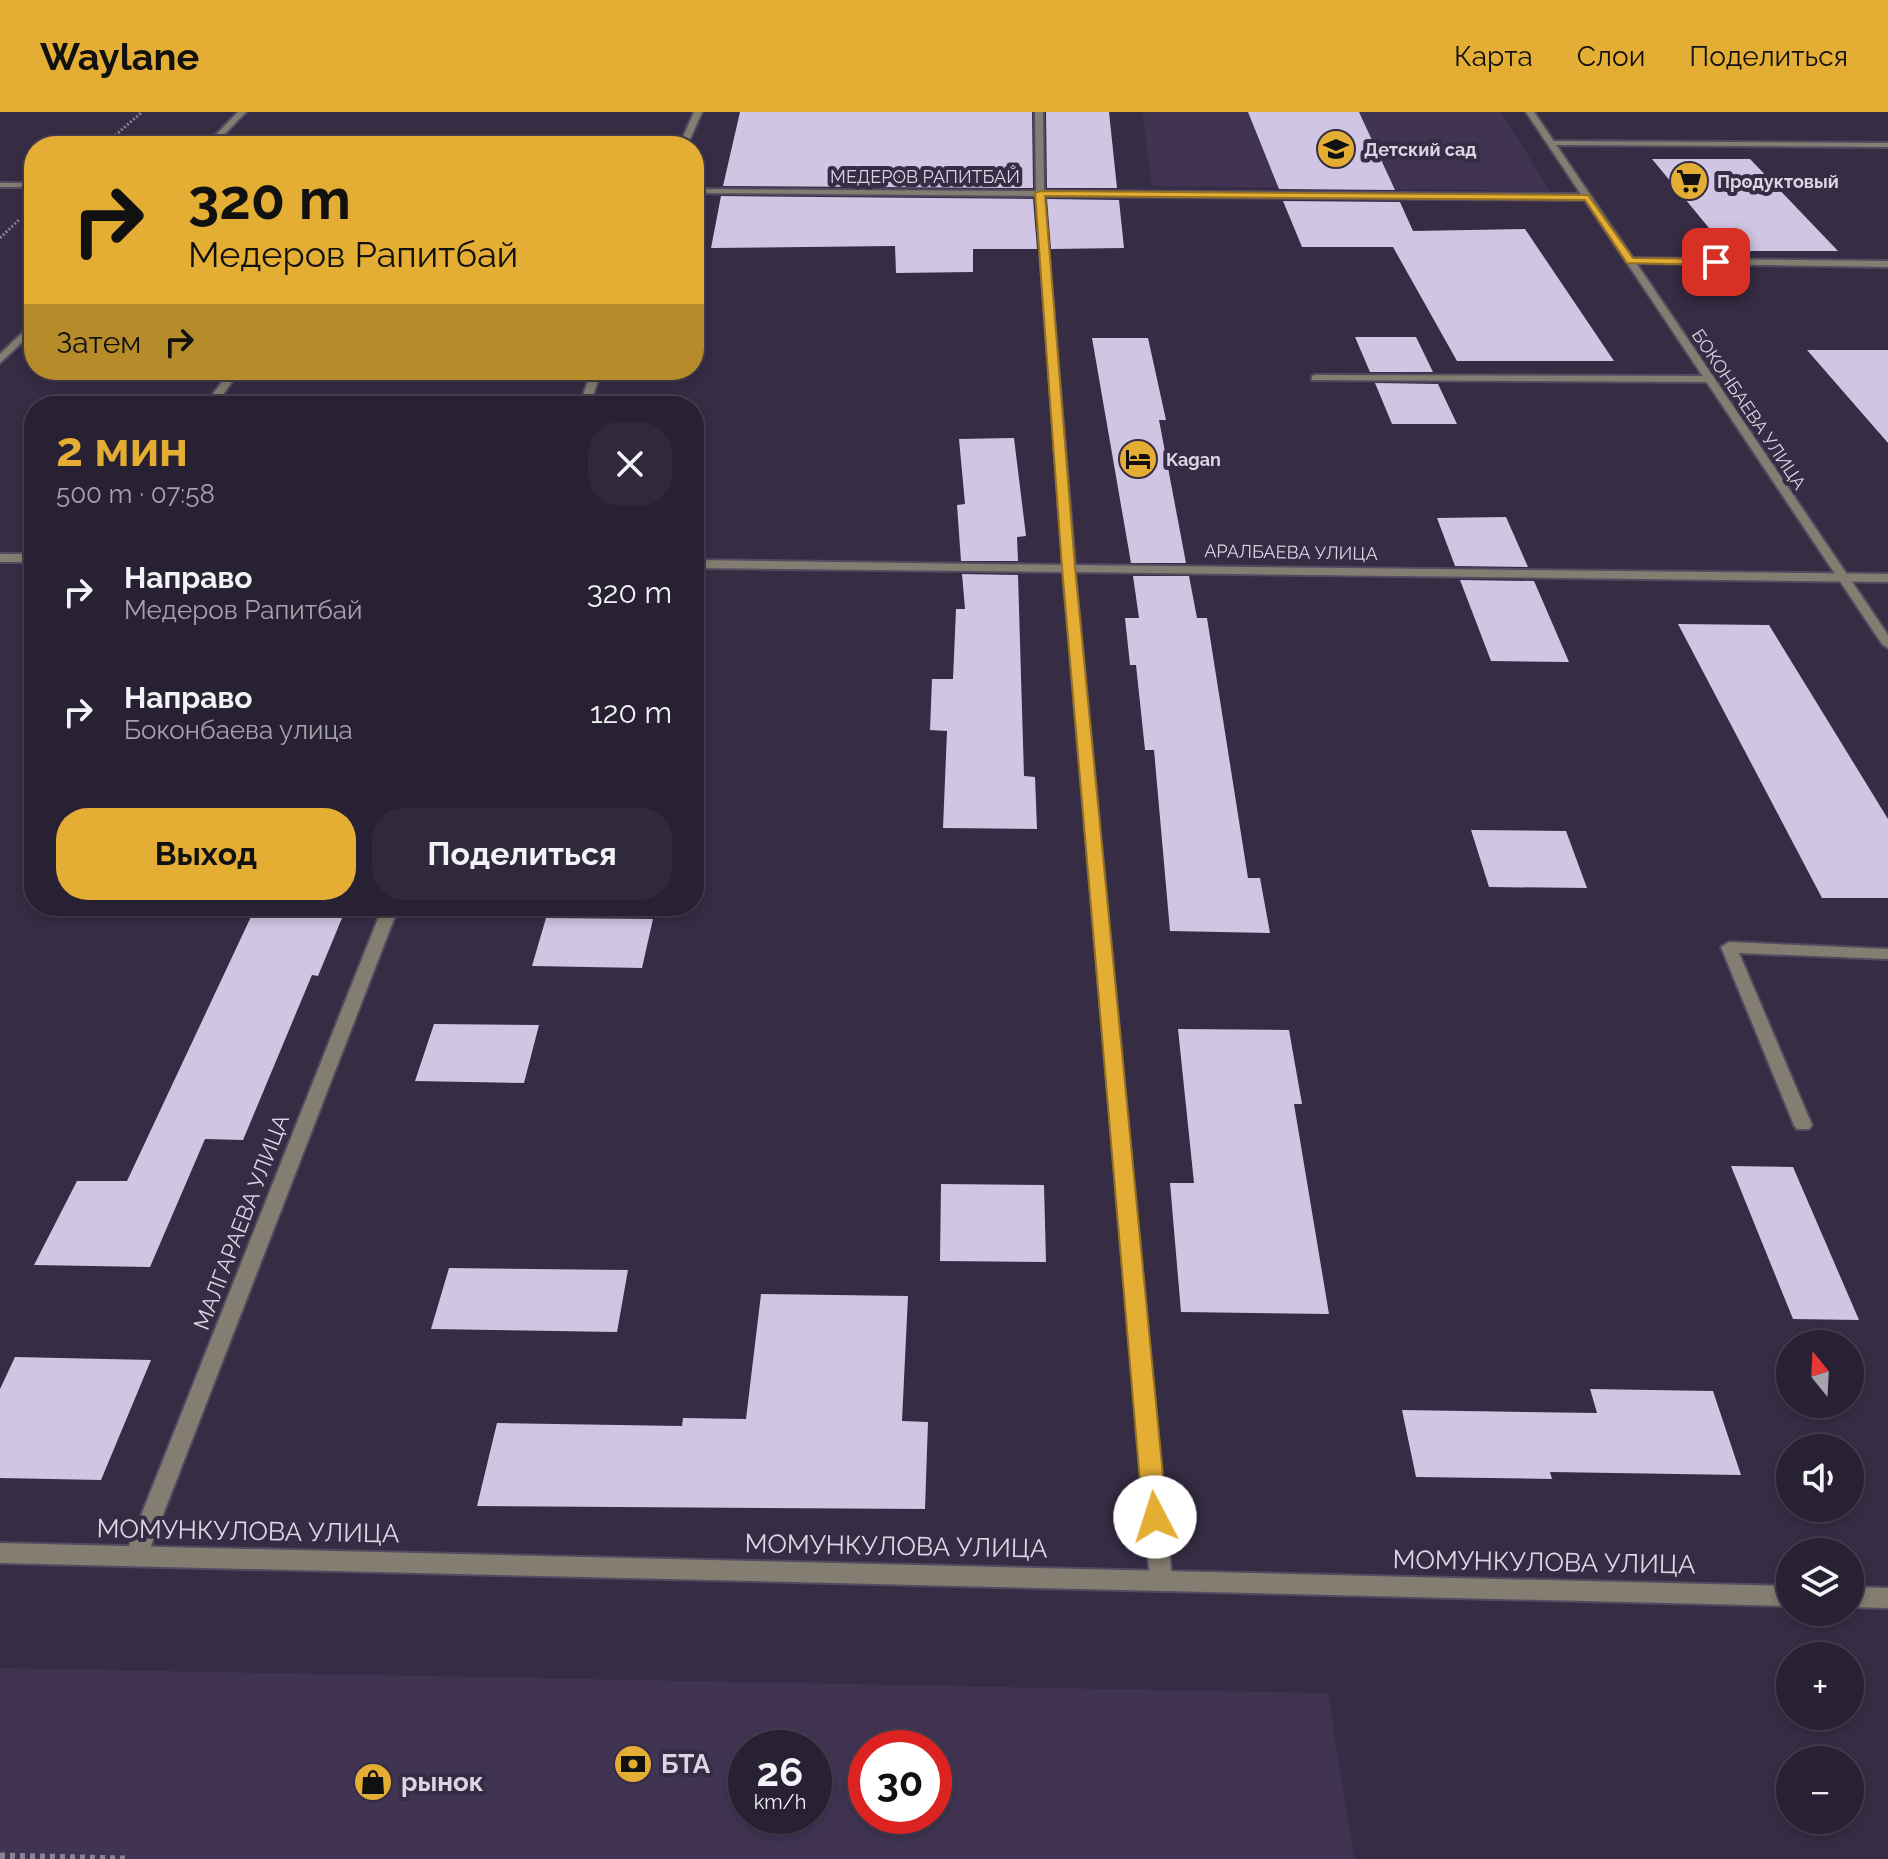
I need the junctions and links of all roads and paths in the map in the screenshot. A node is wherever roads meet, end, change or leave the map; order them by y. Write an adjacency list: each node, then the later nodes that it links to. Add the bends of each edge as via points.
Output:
1 (142, 112): 6 (path)
2 (242, 112): 7 (street)
3 (698, 112): 8 (street)
4 (1039, 112): 14 (street)
5 (1530, 112): 9 (street, БОКОНБАЕВА УЛИЦА)
6 (114, 136)
7 (219, 136)
8 (687, 136)
9 (1551, 143): 10 (street); 15 (street, БОКОНБАЕВА УЛИЦА)
10 (1888, 145)
11 (0, 185): 12 (street)
12 (24, 185)
13 (704, 191): 14 (street, МЕДЕРОВ РАПИТБАЙ)
14 (1040, 193): 15 (street, МЕДЕРОВ РАПИТБАЙ); 25 (street)
15 (1588, 197): 16 (street, БОКОНБАЕВА УЛИЦА)
16 (1630, 261): 17 (street); 21 (street, БОКОНБАЕВА УЛИЦА)
17 (1888, 264)
18 (24, 335): 19 (street)
19 (0, 360)
20 (1316, 378): 21 (street)
21 (1710, 379): 26 (street, БОКОНБАЕВА УЛИЦА)
22 (0, 558): 23 (street)
23 (24, 558)
24 (704, 564): 25 (street, АРАЛБАЕВА УЛИЦА)
25 (1069, 567): 26 (street, АРАЛБАЕВА УЛИЦА); 34 (street)
26 (1843, 577): 27 (street, АРАЛБАЕВА УЛИЦА); 28 (street, БОКОНБАЕВА УЛИЦА)
27 (1888, 578)
28 (1888, 644)
29 (387, 916): 33 (street, МАЛГАРАЕВА УЛИЦА)
30 (1888, 954): 31 (street, via 1729,947)
31 (1803, 1125)
32 (0, 1553): 33 (street, МОМУНКУЛОВА УЛИЦА)
33 (136, 1556): 34 (street, МОМУНКУЛОВА УЛИЦА)
34 (1161, 1580): 35 (street, МОМУНКУЛОВА УЛИЦА)
35 (1776, 1596)
36 (1864, 1597): 37 (street)
37 (1888, 1598)
38 (0, 1856): 39 (path)
39 (125, 1859)

